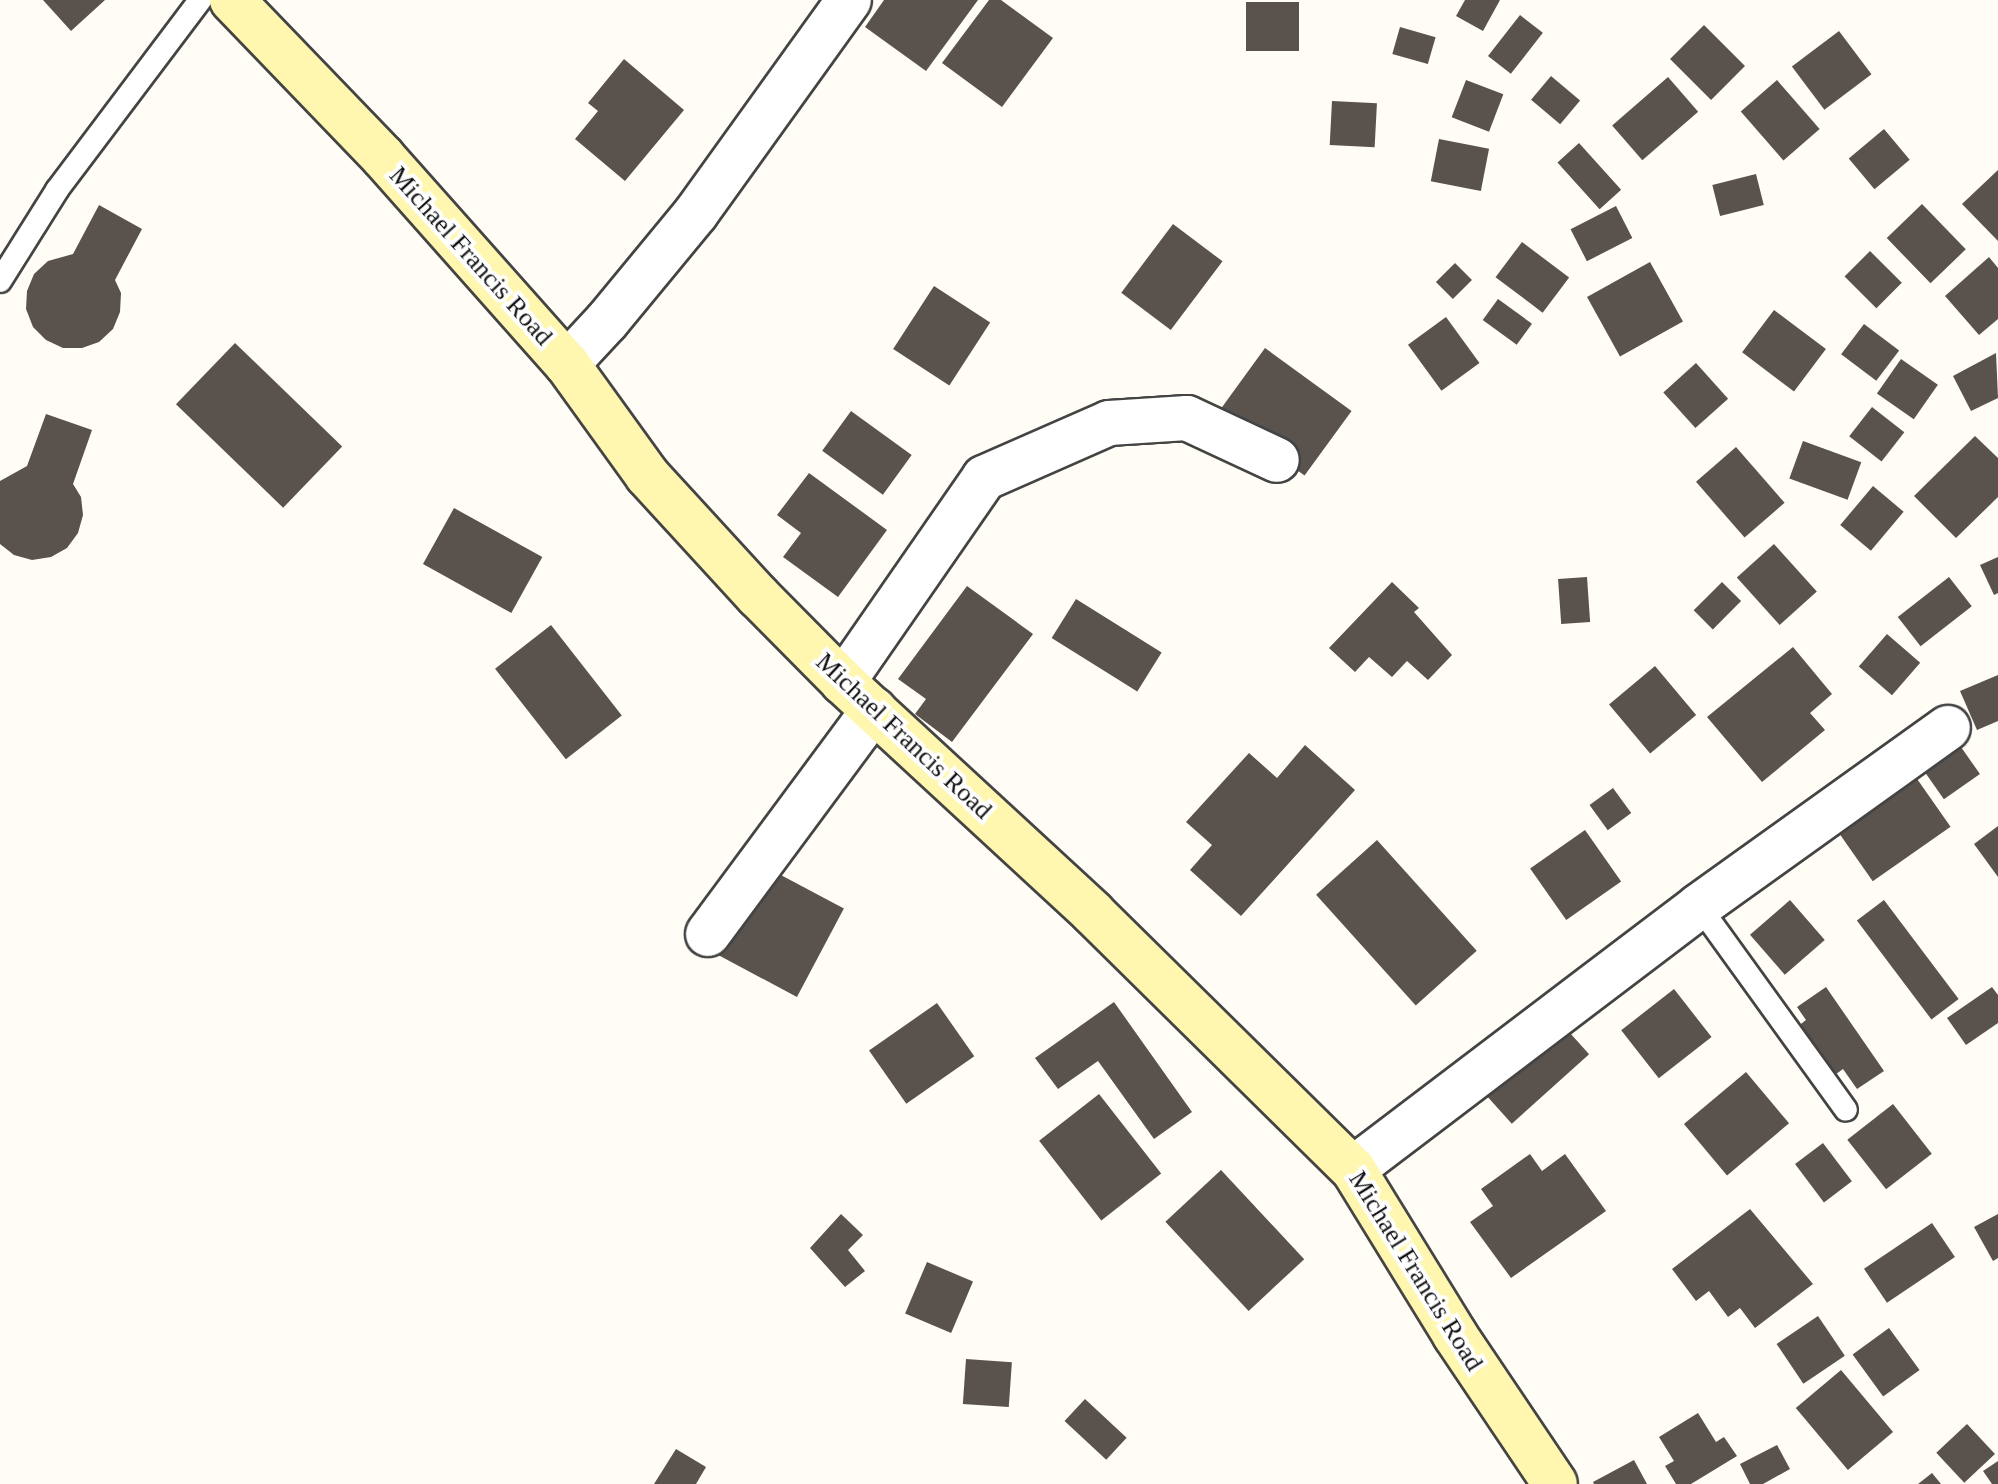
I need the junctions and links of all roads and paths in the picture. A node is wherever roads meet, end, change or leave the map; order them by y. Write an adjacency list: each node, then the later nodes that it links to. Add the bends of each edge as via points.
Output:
1 (200, 0): 4 (lane, via 57,190)
2 (849, 0): 5 (street, via 696,213)
3 (245, 4): 5 (street, Michael Francis Road)
4 (0, 281)
5 (567, 364): 7 (street, Michael Francis Road, via 647,475)
6 (1277, 460): 7 (street, via 1187,418 1109,423 984,478)
7 (859, 696): 10 (street); 12 (street, Michael Francis Road, via 1093,913)
8 (1948, 728): 9 (street)
9 (1699, 906): 11 (lane); 12 (street)
10 (708, 934)
11 (1846, 1110)
12 (1353, 1169): 13 (street, Michael Francis Road)
13 (1555, 1484)

